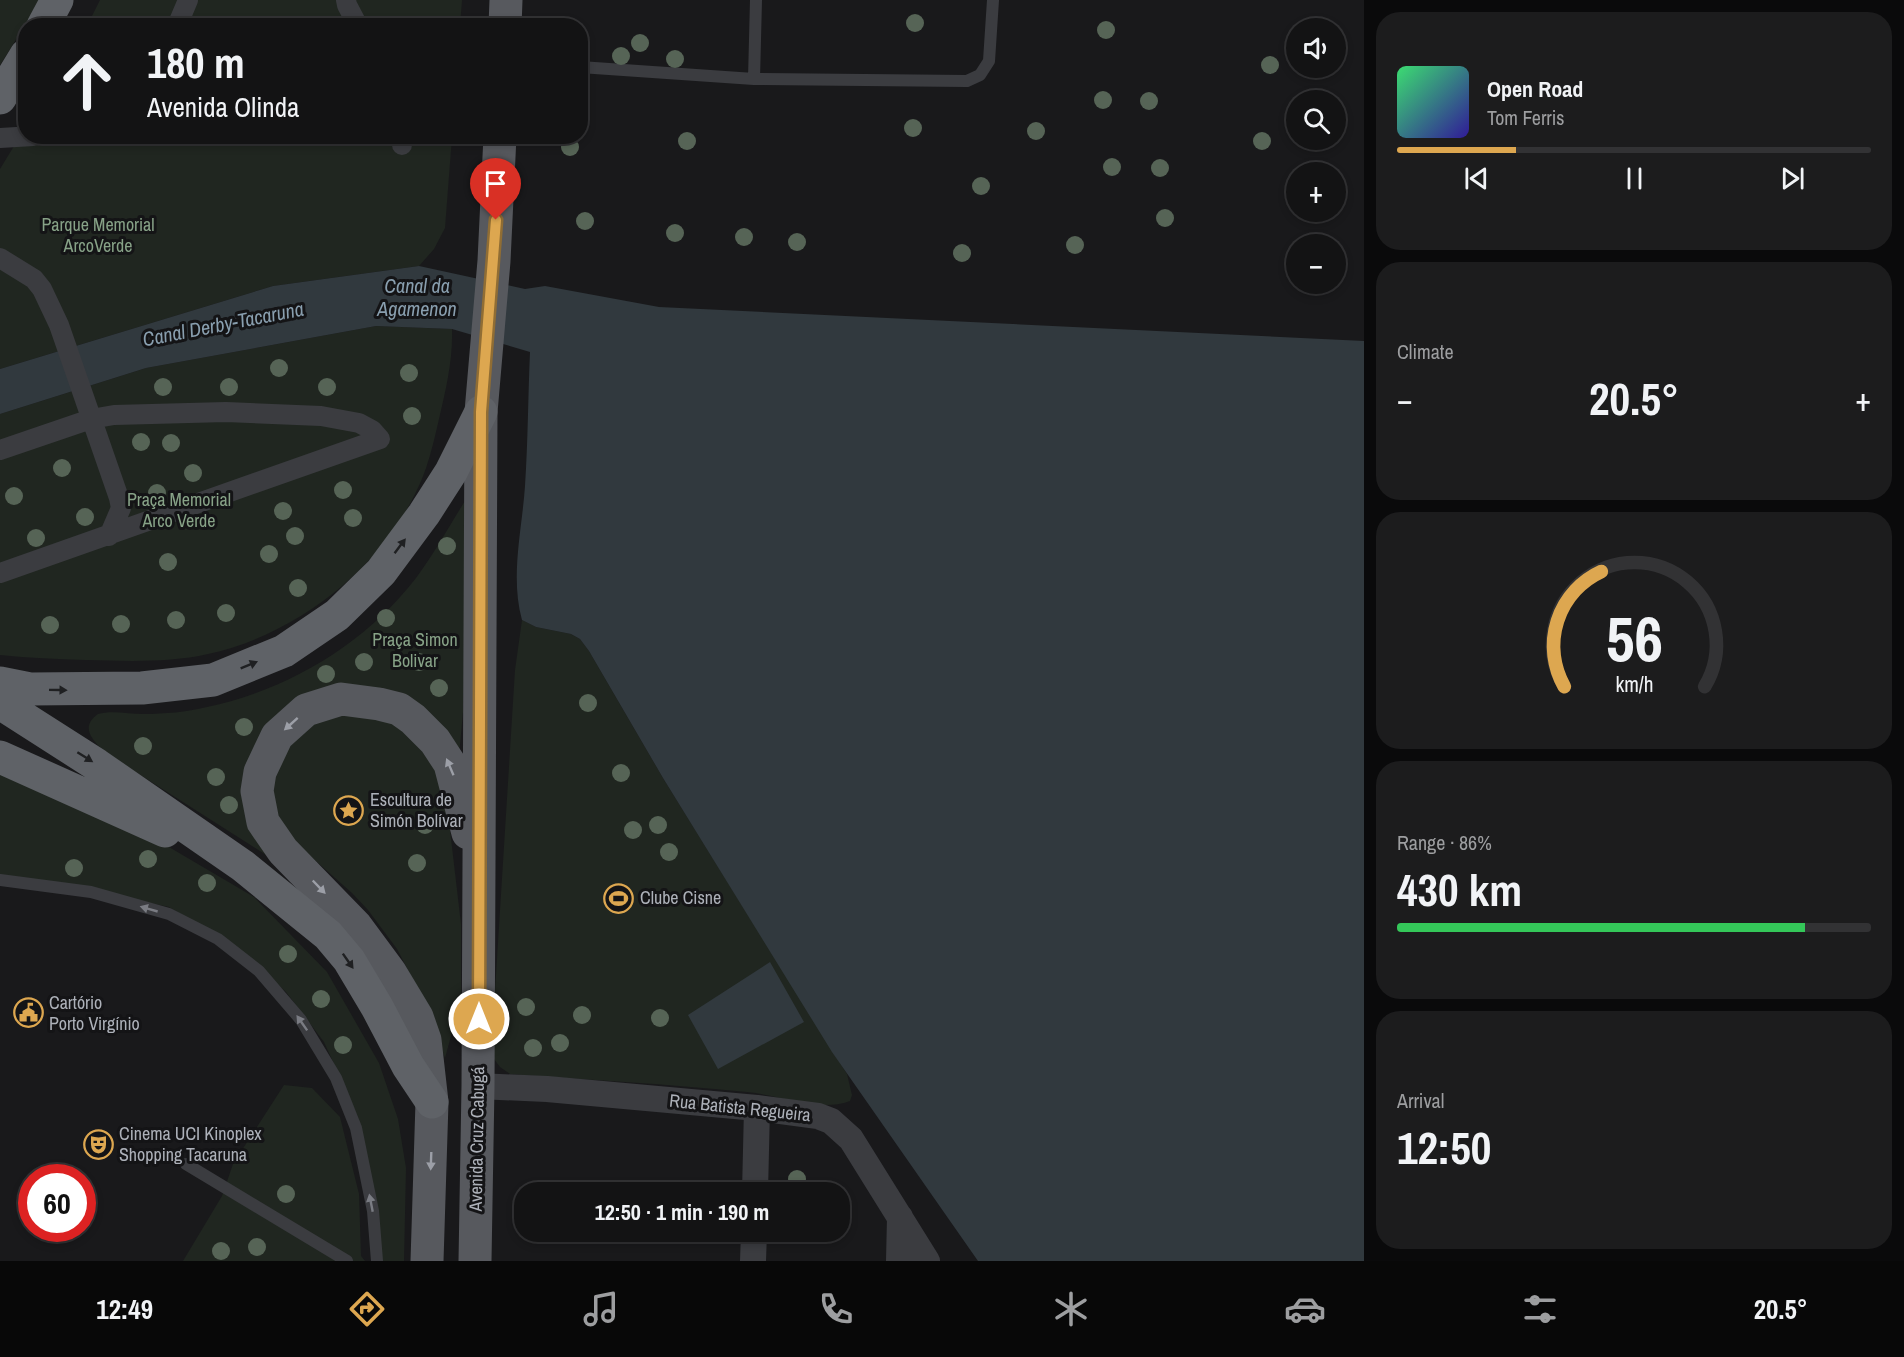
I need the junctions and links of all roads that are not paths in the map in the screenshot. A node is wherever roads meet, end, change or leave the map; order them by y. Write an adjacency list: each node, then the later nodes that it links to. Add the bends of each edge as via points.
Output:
1 (57, 0): 7 (highway)
2 (188, 0): 8 (street)
3 (346, 0): 9 (street)
4 (506, 0): 10 (main road)
5 (756, 0): 13 (lane)
6 (993, 0): 13 (lane, via 989,61 980,75 967,81)
7 (47, 18)
8 (180, 18)
9 (354, 18)
10 (505, 18)
11 (18, 68): 14 (highway)
12 (588, 68): 13 (lane)
13 (754, 79)
14 (0, 98)
15 (18, 137): 16 (street)
16 (0, 138)
17 (500, 144): 19 (main road, Avenida Cruz Cabugá)
18 (0, 258): 20 (street, via 34,279 42,289 59,325)
19 (481, 412): 24 (highway, one-way to 19, via 30,689 142,688 213,680 284,651 337,615 381,572 451,472); 29 (main road, Avenida Cruz Cabugá)
20 (89, 414): 21 (street); 22 (street, via 121,508); 22 (street, via 226,412 321,416 358,423 380,439)
21 (0, 450)
22 (109, 536): 23 (street)
23 (0, 573)
24 (0, 683)
25 (0, 703): 27 (highway, one-way to 27)
26 (0, 757): 27 (highway)
27 (243, 866): 31 (highway, one-way to 31, via 328,934 349,960)
28 (0, 880): 38 (lane, one-way to 28, via 373,1210 356,1128 340,1088 301,1020 259,971 218,939 169,914 91,892)
29 (480, 885): 30 (main road, Avenida Cruz Cabugá); 31 (main road, one-way to 31, via 450,764 435,741 413,719 379,704 340,699 306,710 277,736 260,772 257,791 263,822 283,851 356,926 390,972 417,1017 425,1040)
30 (478, 1086): 32 (street, Rua Batista Regueira); 40 (main road, Avenida Cruz Cabugá)
31 (432, 1102): 39 (main road, one-way to 39)
32 (757, 1108): 34 (street); 35 (street, Rua Batista Regueira, via 831,1121 851,1139)
33 (186, 1164): 37 (lane)
34 (754, 1182)
35 (900, 1217): 42 (street); 43 (street, Rua Batista Regueira)
36 (753, 1242): 41 (street)
37 (347, 1261)
38 (377, 1261)
39 (428, 1261)
40 (475, 1261)
41 (753, 1261)
42 (899, 1261)
43 (927, 1261)

